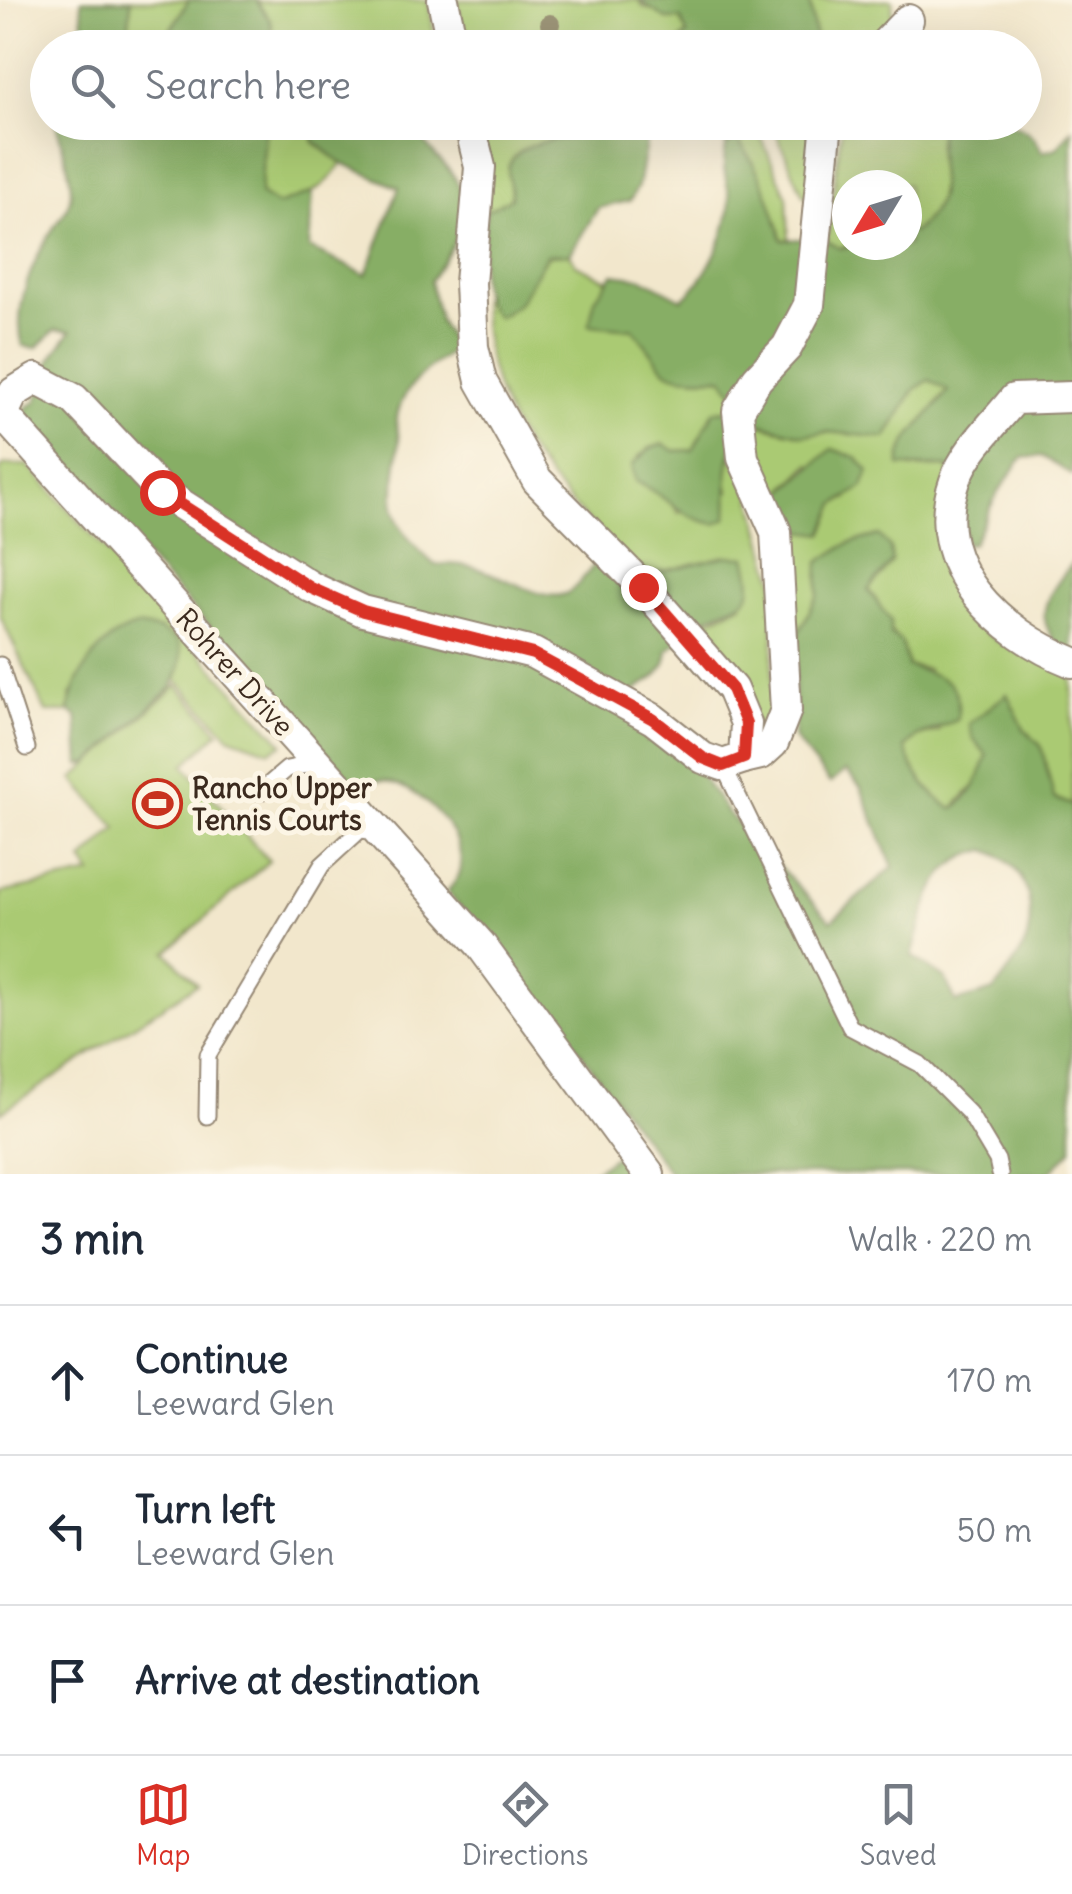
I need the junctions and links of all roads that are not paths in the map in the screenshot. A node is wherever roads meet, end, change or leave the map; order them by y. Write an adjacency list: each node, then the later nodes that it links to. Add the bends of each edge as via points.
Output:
1 (443, 0): 3 (street)
2 (908, 20): 4 (street)
3 (449, 30)
4 (898, 30)
5 (473, 140): 13 (street, via 480,167 470,283 481,382 537,480 732,689 746,723)
6 (825, 140): 13 (street, via 808,305 787,346 738,411 744,458 776,532 786,710 773,744)
7 (1072, 397): 9 (street, via 1014,399 955,479 948,524 961,573 982,603 1032,646)
8 (1, 415): 12 (street, Rohrer Drive); 13 (street, via 23,383 36,379 56,386 162,492 311,588 363,611 533,654 653,719 703,758)
9 (1072, 662)
10 (0, 666): 11 (lane)
11 (27, 748)
12 (317, 762): 14 (lane, via 287,770); 15 (street, Rohrer Drive)
13 (733, 762): 18 (lane, via 850,1027 920,1064 969,1113)
14 (260, 792)
15 (370, 821): 16 (lane, via 322,865 208,1055); 17 (street, Rohrer Drive, via 480,944)
16 (207, 1116)
17 (650, 1174)
18 (1000, 1174)

